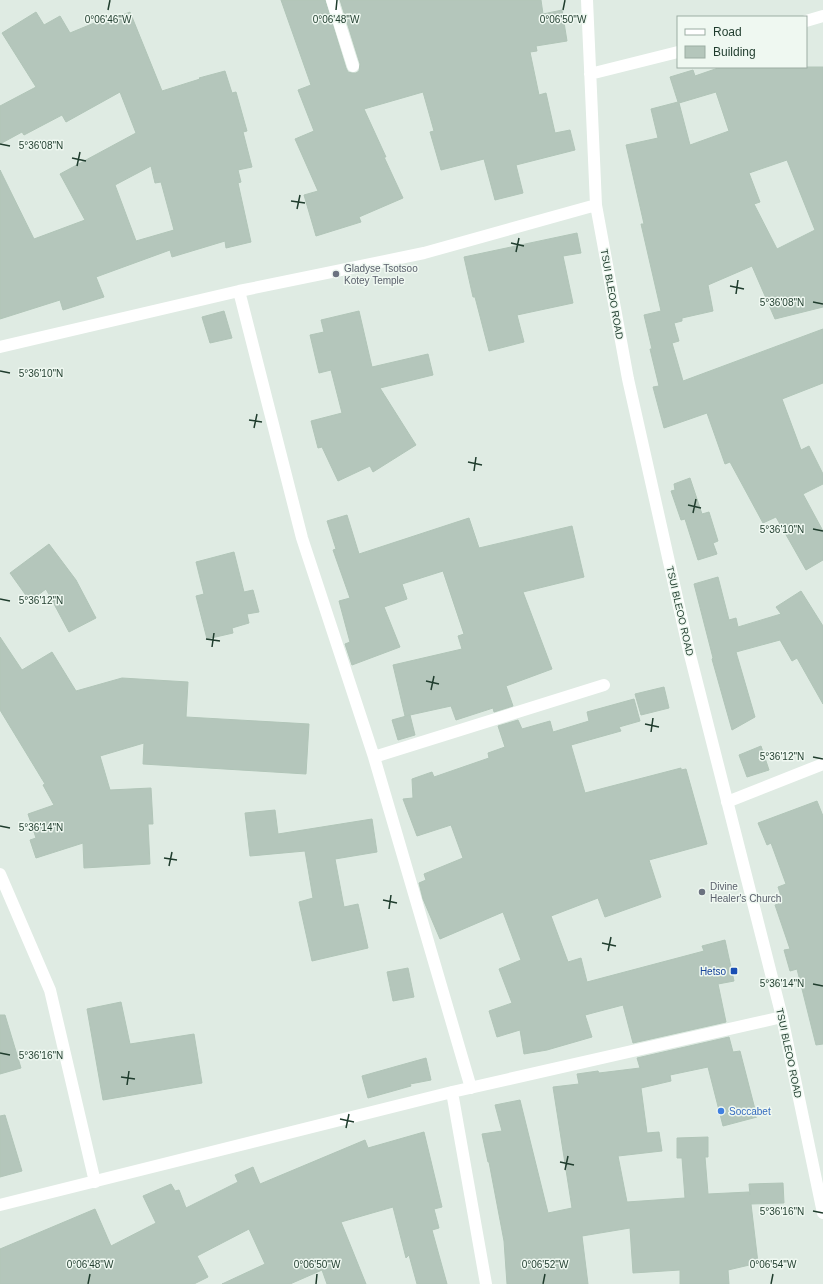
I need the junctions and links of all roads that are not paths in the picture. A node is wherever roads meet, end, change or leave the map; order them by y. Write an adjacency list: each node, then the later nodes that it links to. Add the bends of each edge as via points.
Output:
1 (332, 0): 6 (street)
2 (587, 0): 7 (street, TSUI BLEOO ROAD)
3 (823, 16): 4 (street)
4 (807, 21)
5 (677, 52): 7 (street)
6 (353, 66)
7 (590, 74): 8 (street, TSUI BLEOO ROAD)
8 (596, 205): 9 (street, via 424,253); 14 (street, TSUI BLEOO ROAD, via 628,379 689,651)
9 (239, 292): 10 (street); 12 (street, via 302,538)
10 (0, 347)
11 (604, 685): 12 (street)
12 (374, 757): 17 (street)
13 (823, 764): 14 (street)
14 (727, 802): 16 (street, TSUI BLEOO ROAD)
15 (0, 874): 19 (street, via 50,990)
16 (782, 1017): 17 (street); 21 (street, TSUI BLEOO ROAD)
17 (471, 1088): 18 (street)
18 (452, 1092): 19 (street); 22 (street)
19 (95, 1182): 20 (street)
20 (0, 1205)
21 (823, 1213)
22 (486, 1284)

